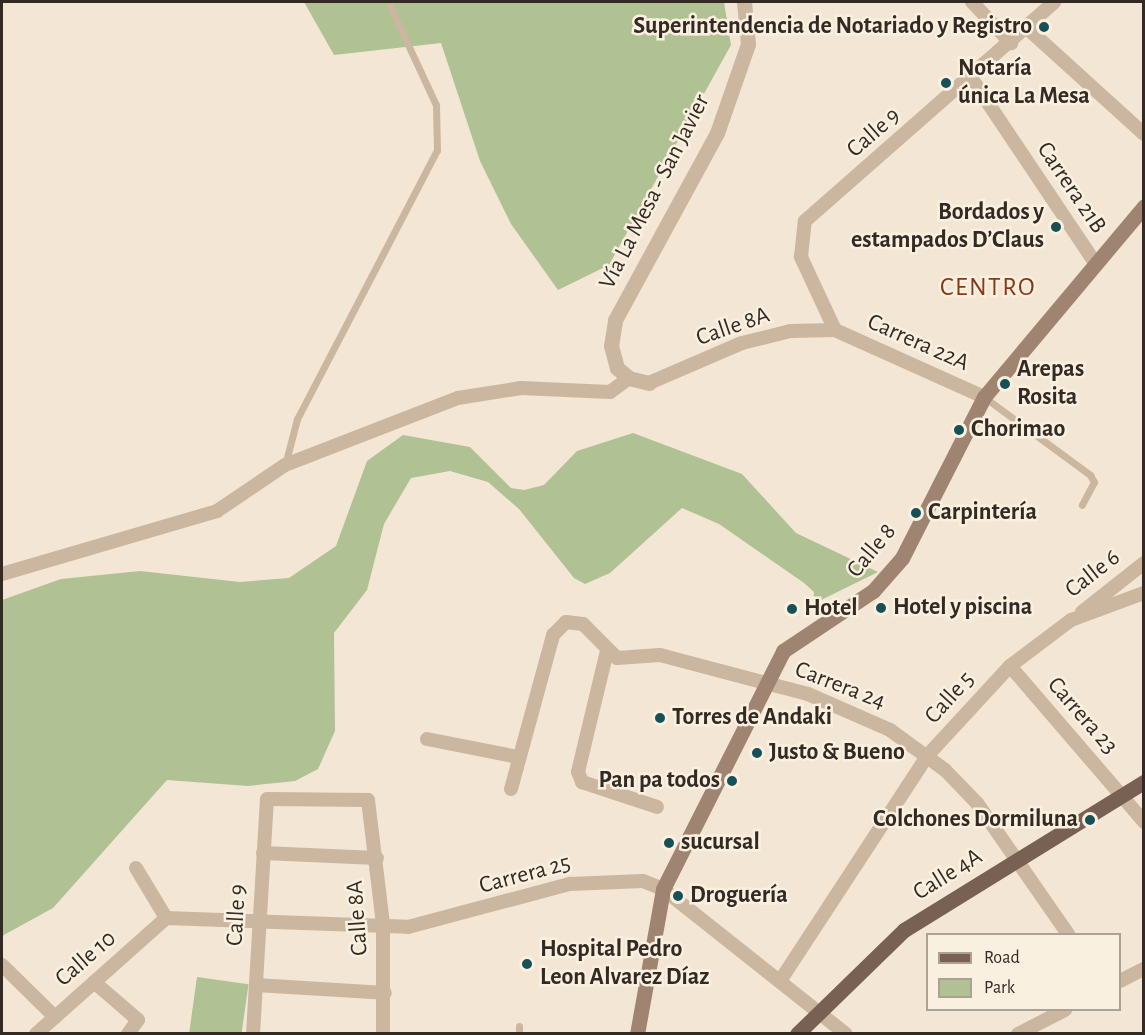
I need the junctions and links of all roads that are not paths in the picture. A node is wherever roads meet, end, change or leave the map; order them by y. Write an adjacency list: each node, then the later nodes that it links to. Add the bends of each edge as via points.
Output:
1 (744, 2): 12 (street, Vía La Mesa - San Javier, via 748,44 717,133 615,321 611,346 617,368)
2 (972, 2): 6 (street)
3 (1054, 2): 5 (street, Calle 9)
4 (390, 6): 15 (lane, via 435,105 437,150 297,419)
5 (1027, 28): 6 (street, Calle 9); 8 (street)
6 (1011, 42): 7 (street, Calle 9)
7 (972, 79): 10 (street, Carrera 21B); 11 (street, Calle 9, via 806,221 801,257)
8 (1143, 134)
9 (1143, 206): 10 (main road, Calle 8)
10 (1094, 261): 14 (main road, Calle 8)
11 (834, 330): 13 (street, Calle 8A, via 791,332 742,343); 14 (street, Carrera 22A)
12 (628, 378): 13 (street); 15 (street, via 610,392 521,388 458,398)
13 (649, 383)
14 (984, 397): 16 (lane, via 1090,475 1094,482); 23 (main road, Calle 8, via 902,558 873,591 793,640)
15 (285, 465): 18 (street, via 217,512)
16 (1082, 505)
17 (1143, 563): 20 (street, Calle 6)
18 (2, 574)
19 (1143, 593): 20 (street, Calle 5)
20 (1071, 620): 22 (street, Calle 5)
21 (607, 651): 23 (street, Carrera 24, via 634,660 647,654); 26 (street, via 583,624 566,622 553,635); 31 (street, via 578,772 582,782)
22 (1010, 666): 25 (street, Calle 5); 29 (street, Carrera 23)
23 (764, 683): 25 (street, Carrera 24, via 850,709); 37 (main road, Calle 8)
24 (427, 739): 26 (street)
25 (927, 756): 35 (street, Carrera 24, via 976,803); 45 (street, Calle 5)
26 (518, 757): 28 (street)
27 (1143, 782): 29 (main road, Calle 4A)
28 (511, 789)
29 (1120, 795): 32 (street, Carrera 23); 35 (main road, Calle 4A)
30 (267, 799): 33 (street, Calle 9); 34 (street, Calle 8A, via 368,800)
31 (657, 807)
32 (1143, 822)
33 (263, 853): 34 (street); 39 (street, Calle 9)
34 (377, 858): 40 (street, Calle 8A)
35 (1016, 859): 41 (street, Carrera 24); 50 (main road, Calle 4A, via 904,930)
36 (136, 868): 38 (street)
37 (663, 889): 40 (street, Carrera 25, via 643,881 607,879 431,925); 45 (street, Carrera 25); 56 (main road, Calle 8)
38 (166, 918): 39 (street, Carrera 25); 46 (street, Calle 10)
39 (259, 922): 40 (street, Carrera 25); 47 (street, Calle 9)
40 (383, 924): 48 (street, Calle 8A)
41 (1067, 933)
42 (2, 964): 51 (street)
43 (1143, 969): 44 (street)
44 (1121, 980)
45 (780, 981): 50 (street, Carrera 25)
46 (94, 982): 51 (street, Calle 10); 53 (street, via 138,1020)
47 (255, 985): 48 (street); 54 (street, Calle 9)
48 (385, 993): 55 (street, Calle 8A)
49 (1063, 1011): 59 (street)
50 (818, 1013): 57 (main road, Calle 4A); 58 (street, Carrera 25)
51 (55, 1017): 52 (street, Calle 10)
52 (36, 1034)
53 (128, 1034)
54 (253, 1034)
55 (383, 1034)
56 (637, 1034)
57 (797, 1034)
58 (846, 1034)
59 (1018, 1034)

